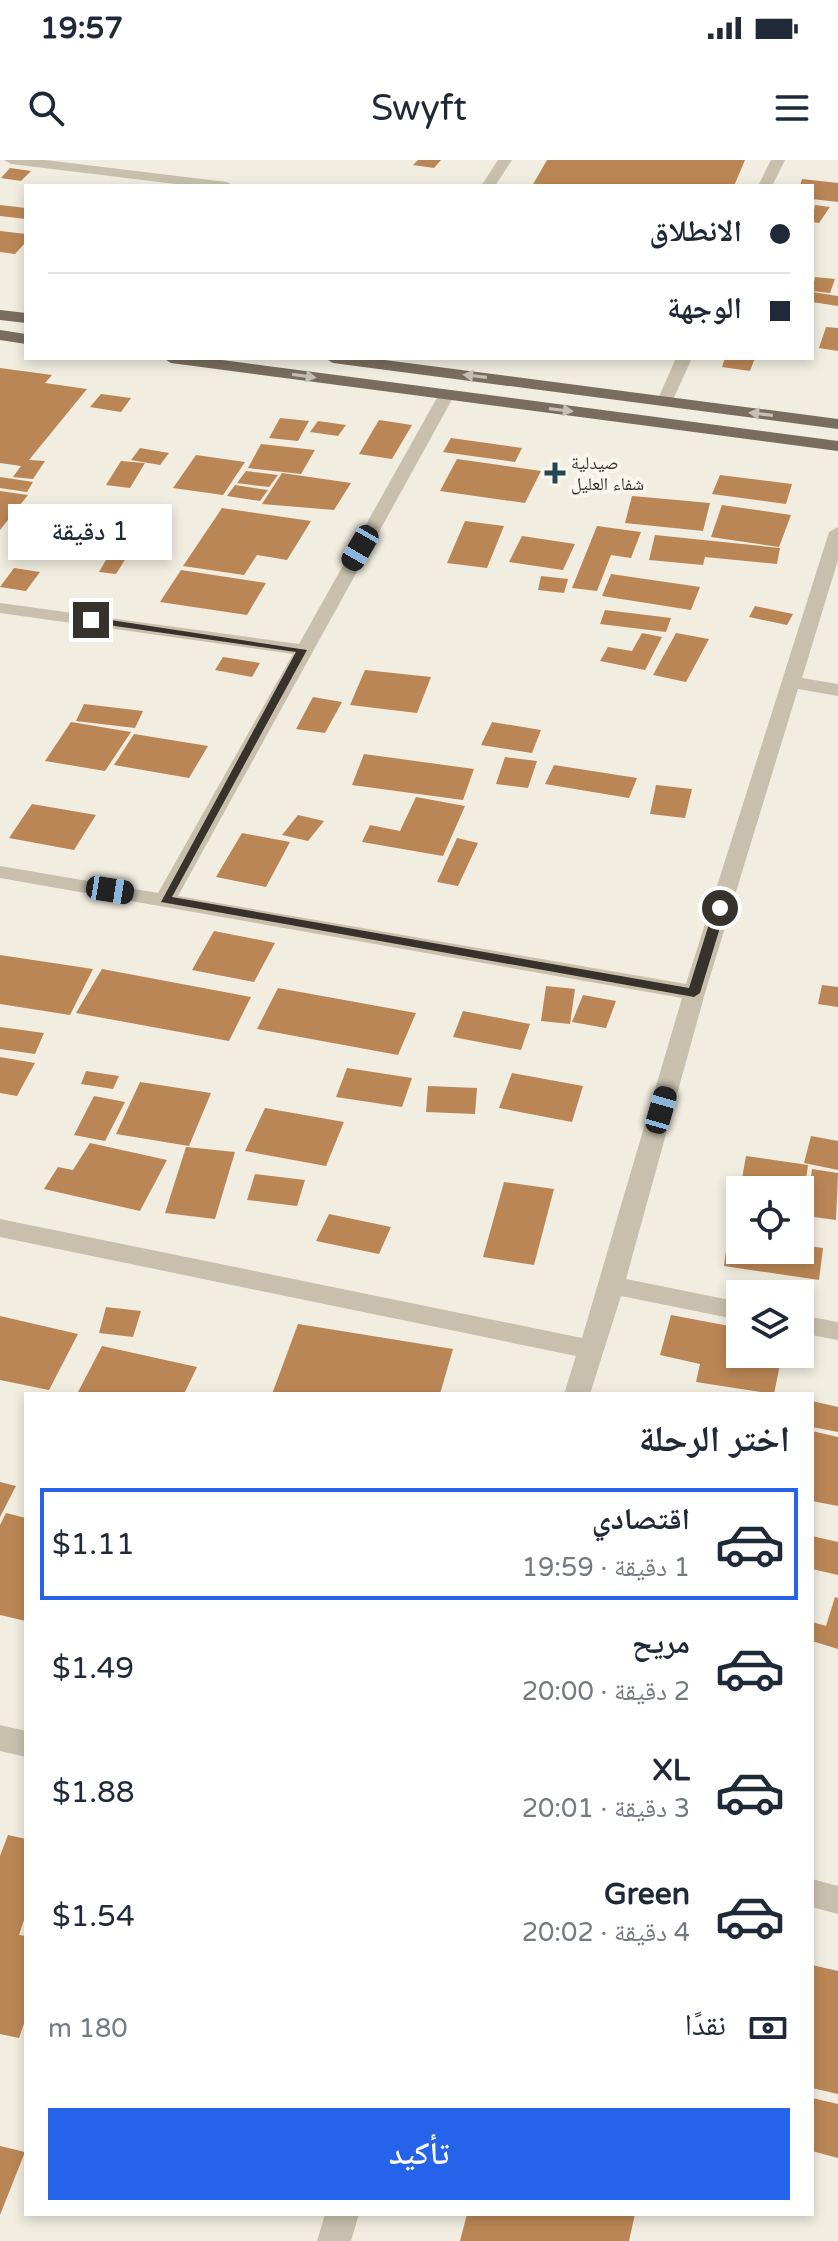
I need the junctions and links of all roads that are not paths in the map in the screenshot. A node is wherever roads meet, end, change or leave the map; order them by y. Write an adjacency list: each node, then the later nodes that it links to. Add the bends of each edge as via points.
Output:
1 (11, 160): 4 (street)
2 (505, 160): 6 (street)
3 (778, 160): 7 (street)
4 (177, 179): 5 (street)
5 (213, 184)
6 (489, 184)
7 (766, 184)
8 (0, 315): 9 (main road)
9 (24, 318)
10 (0, 335): 11 (main road)
11 (24, 339)
12 (185, 360): 15 (main road, one-way to 15)
13 (348, 360): 16 (main road, one-way to 13)
14 (683, 360): 16 (street)
15 (446, 396): 18 (main road, one-way to 18); 21 (street)
16 (665, 401): 17 (main road, one-way to 16)
17 (838, 424)
18 (838, 446)
19 (838, 532): 22 (street)
20 (0, 608): 21 (street)
21 (302, 650): 25 (street)
22 (791, 682): 23 (street); 26 (street)
23 (838, 690)
24 (0, 872): 25 (street)
25 (165, 900): 26 (street)
26 (694, 993): 28 (street)
27 (0, 1228): 32 (street)
28 (612, 1285): 29 (street); 32 (street)
29 (726, 1308)
30 (814, 1327): 31 (street)
31 (838, 1331)
32 (589, 1349): 33 (street)
33 (578, 1392)
34 (0, 1738): 35 (street)
35 (24, 1744)
36 (814, 1894): 37 (street)
37 (838, 1900)
38 (341, 2216): 39 (street)
39 (334, 2241)

